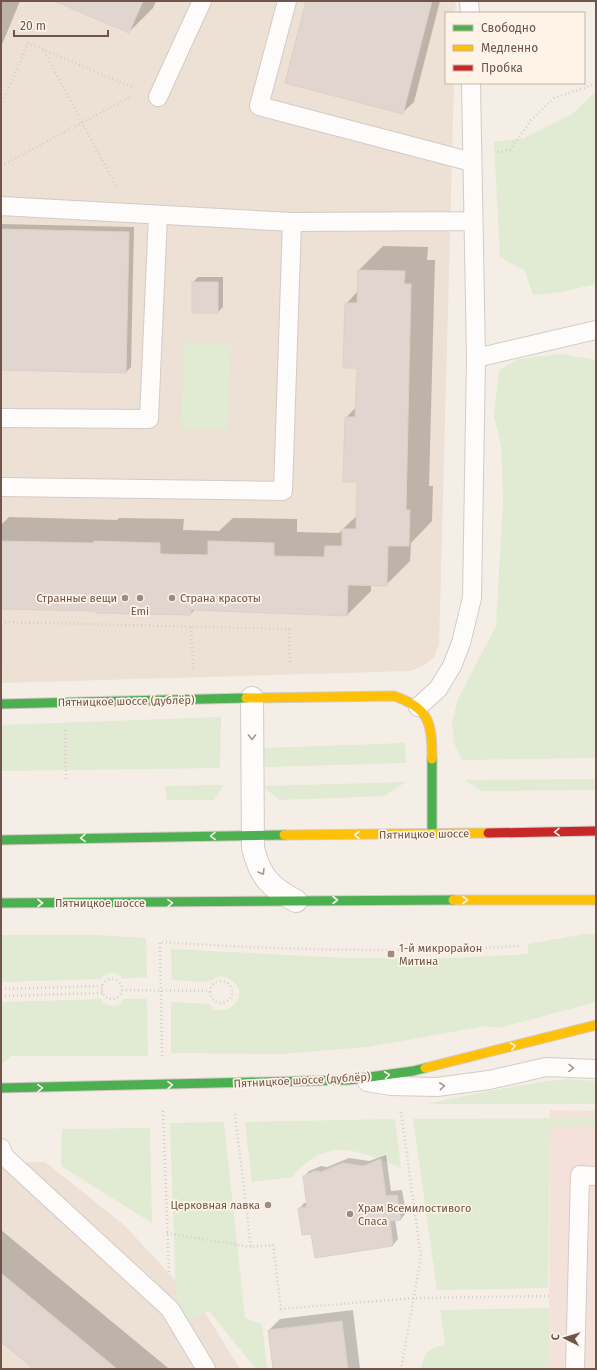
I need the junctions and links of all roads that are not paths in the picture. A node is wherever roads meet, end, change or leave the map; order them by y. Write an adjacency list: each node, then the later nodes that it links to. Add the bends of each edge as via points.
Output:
1 (202, 1): 6 (lane)
2 (287, 1): 7 (lane, via 259,106)
3 (470, 1): 4 (lane)
4 (470, 12)
5 (471, 84): 7 (lane)
6 (150, 94)
7 (472, 159): 10 (lane)
8 (1, 206): 9 (lane)
9 (158, 215): 11 (lane); 14 (lane, via 149,419)
10 (473, 221): 11 (lane); 13 (lane)
11 (292, 222): 15 (lane, via 283,491)
12 (596, 330): 13 (lane)
13 (476, 358): 18 (lane, via 472,598 461,643 452,666 438,689)
14 (1, 418)
15 (1, 487)
16 (252, 698): 17 (main road, Пятницкое шоссе (дублёр)); 18 (main road, Пятницкое шоссе (дублёр), via 388,696 406,700); 21 (street, one-way to 21)
17 (1, 704)
18 (418, 707): 20 (main road, via 428,720 432,737)
19 (596, 831): 20 (main road, Пятницкое шоссе, one-way to 20)
20 (432, 834): 21 (main road, Пятницкое шоссе, one-way to 21)
21 (252, 835): 22 (main road, Пятницкое шоссе, one-way to 22); 25 (street, one-way to 25, via 257,864 263,876)
22 (1, 840)
23 (566, 899): 24 (main road, Пятницкое шоссе); 25 (main road, Пятницкое шоссе, one-way to 23); 27 (street)
24 (596, 900)
25 (296, 901): 26 (main road, Пятницкое шоссе, one-way to 25)
26 (1, 903)
27 (596, 911)
28 (596, 1025): 30 (main road, Пятницкое шоссе (дублёр), one-way to 28, via 413,1071)
29 (596, 1069): 30 (lane, one-way to 29, via 392,1086 437,1087 489,1080 546,1067)
30 (348, 1080): 31 (main road, Пятницкое шоссе (дублёр), one-way to 30)
31 (1, 1088)
32 (1, 1148): 34 (lane, via 4,1156 170,1309)
33 (588, 1176): 35 (lane, via 577,1297)
34 (206, 1369)
35 (575, 1369)

